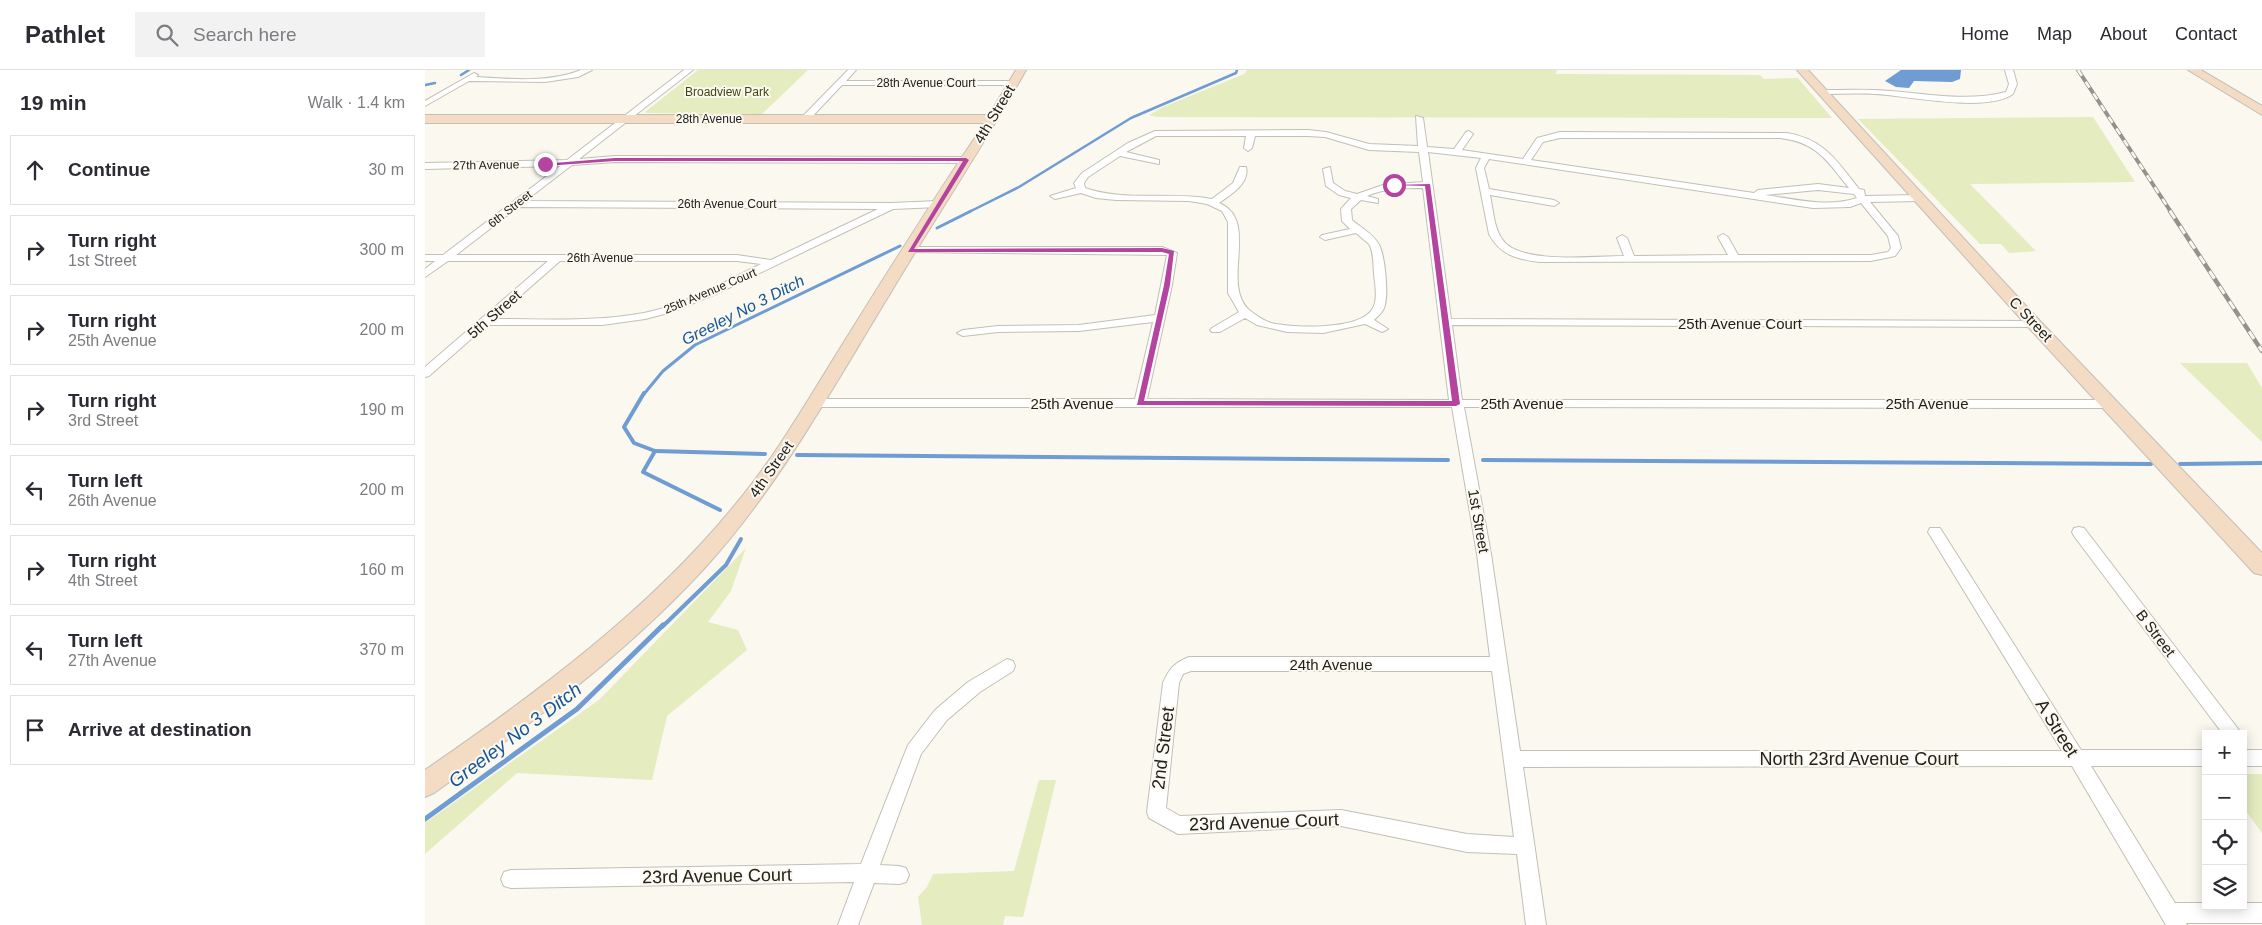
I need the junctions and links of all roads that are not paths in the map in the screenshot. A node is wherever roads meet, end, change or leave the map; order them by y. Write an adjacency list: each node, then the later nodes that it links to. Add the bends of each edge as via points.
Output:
1 (482, 70): 9 (street)
2 (588, 70): 9 (street, via 565,77)
3 (689, 70): 17 (street, 6th Street)
4 (852, 70): 10 (street)
5 (1021, 70): 11 (street, 4th Street)
6 (1802, 70): 12 (street, C Street)
7 (2009, 70): 12 (street, via 2013,84 2009,94 1993,99 1937,100 1877,92)
8 (2193, 70): 14 (street)
9 (466, 80): 13 (street)
10 (839, 83): 11 (street, 28th Avenue Court); 19 (street)
11 (1013, 83): 18 (street, 4th Street)
12 (1822, 92): 40 (street, C Street)
13 (425, 104)
14 (2262, 112)
15 (1419, 118): 25 (street, 1st Street)
16 (425, 119): 17 (street, 28th Avenue)
17 (625, 119): 19 (street, 28th Avenue); 30 (street, 6th Street)
18 (993, 119): 19 (street, 28th Avenue); 29 (street, 4th Street)
19 (804, 120)
20 (1251, 133): 23 (street, via 1317,134); 24 (street); 27 (street, via 1155,134 1139,140)
21 (1469, 134): 26 (street)
22 (1363, 135): 23 (street)
23 (1354, 142): 25 (street, via 1382,148)
24 (1248, 148)
25 (1423, 149): 26 (street); 36 (street, 1st Street)
26 (1457, 151): 28 (street)
27 (1119, 154): 31 (street); 37 (street, via 1085,175 1079,183)
28 (1487, 156): 32 (street); 38 (street, via 1480,168)
29 (966, 160): 30 (street, 27th Avenue, via 624,159); 48 (street, 4th Street)
30 (569, 162): 33 (street, 27th Avenue); 47 (street, 6th Street)
31 (1155, 162)
32 (1526, 162): 39 (street); 42 (street, via 1540,140 1560,135 1780,135 1797,137 1816,145)
33 (425, 166)
34 (1327, 169): 43 (street, via 1329,184)
35 (1243, 170): 45 (street, via 1235,188)
36 (1428, 185): 43 (street, via 1381,187); 66 (street, 1st Street)
37 (1081, 190): 41 (street); 45 (street, via 1107,198 1189,198)
38 (1484, 191): 46 (street); 59 (street, via 1497,242 1515,255 1539,259)
39 (1752, 195): 42 (street, via 1833,188); 42 (street, via 1824,205 1850,204)
40 (1917, 195): 42 (street); 67 (street, C Street)
41 (1055, 196)
42 (1861, 196): 58 (street, via 1893,236 1896,248 1891,254 1871,258)
43 (1359, 198): 44 (street); 50 (street, via 1351,202 1345,212 1347,221)
44 (1375, 201)
45 (1214, 202): 62 (street, via 1223,207 1233,220 1233,293)
46 (1554, 203)
47 (516, 204): 49 (street, 26th Avenue Court); 57 (street, 6th Street)
48 (938, 204): 49 (street, 26th Avenue Court); 54 (street, 4th Street)
49 (891, 206): 60 (street, 25th Avenue Court)
50 (1357, 230): 51 (street); 64 (street, via 1376,247 1380,301)
51 (1325, 237)
52 (1723, 237): 58 (street)
53 (1621, 238): 59 (street)
54 (910, 250): 63 (street, via 1162,250 1172,253 1172,260); 72 (street, 4th Street)
55 (559, 257): 57 (street, 26th Avenue); 60 (street, 26th Avenue, via 737,258); 65 (street, 5th Street)
56 (425, 258): 57 (street, 26th Avenue)
57 (446, 258): 61 (street, 6th Street)
58 (1734, 258): 59 (street)
59 (1630, 259)
60 (774, 263): 65 (street, 25th Avenue Court, via 689,302 645,316 602,322)
61 (425, 274)
62 (1246, 313): 64 (street, via 1262,323 1281,328 1335,328); 69 (street)
63 (1159, 318): 70 (street, via 1079,328); 73 (street)
64 (1367, 320): 68 (street)
65 (485, 322): 71 (street, 5th Street)
66 (1445, 322): 67 (street, 25th Avenue Court); 74 (street, 1st Street)
67 (2034, 324): 75 (street, C Street)
68 (1382, 329)
69 (1216, 330)
70 (963, 333)
71 (427, 371)
72 (815, 403): 73 (street, 25th Avenue); 86 (street, 4th Street, via 774,466 718,540 604,650 543,700)
73 (1140, 403): 74 (street, 25th Avenue)
74 (1456, 404): 75 (street, 25th Avenue); 79 (street, 1st Street, via 1460,412)
75 (2110, 404): 78 (street, C Street)
76 (1935, 532): 85 (street, A Street)
77 (2079, 532): 82 (street, B Street)
78 (2262, 567)
79 (1500, 664): 81 (street, 24th Avenue, via 1189,664 1177,670); 84 (street, 1st Street)
80 (1007, 666): 89 (street, via 974,687 941,715 914,750)
81 (1171, 683): 87 (street, 2nd Street)
82 (2230, 730)
83 (2202, 758): 85 (street, North 23rd Avenue Court)
84 (1512, 759): 85 (street, North 23rd Avenue Court); 88 (street, 1st Street)
85 (2077, 759): 93 (street, A Street)
86 (425, 786)
87 (1156, 812): 88 (street, 23rd Avenue Court, via 1178,825 1341,818 1467,843)
88 (1524, 846): 95 (street, 1st Street)
89 (868, 873): 90 (street, 23rd Avenue Court); 91 (street, 23rd Avenue Court); 94 (street)
90 (899, 875)
91 (511, 879)
92 (2262, 913): 93 (street)
93 (2173, 919)
94 (848, 925)
95 (1536, 925)

